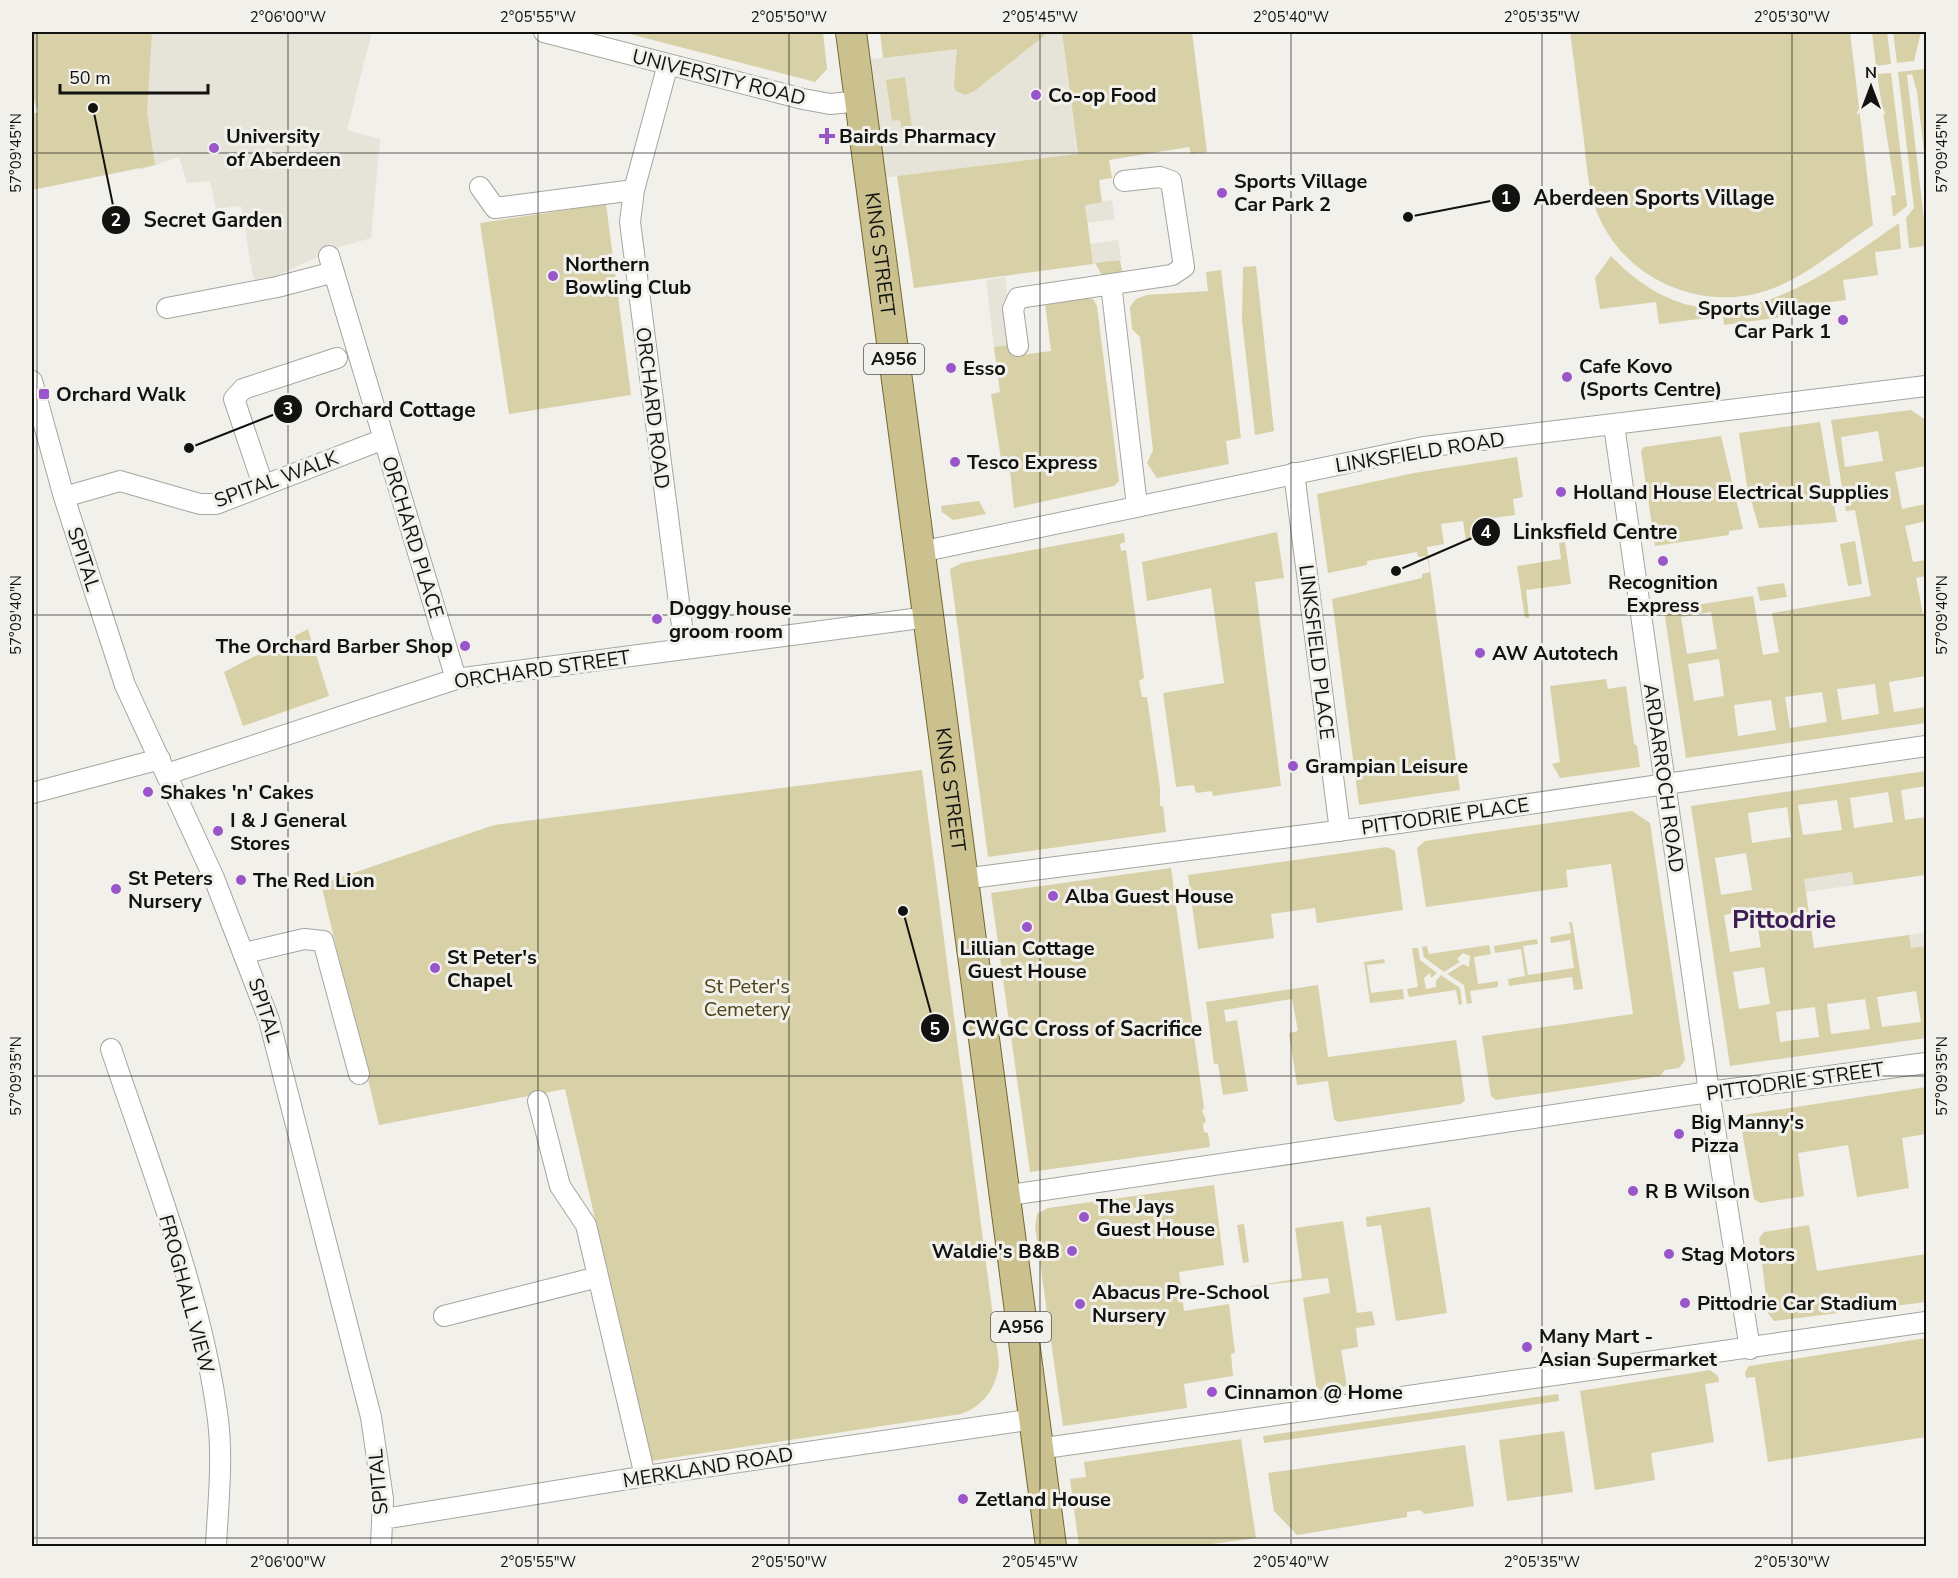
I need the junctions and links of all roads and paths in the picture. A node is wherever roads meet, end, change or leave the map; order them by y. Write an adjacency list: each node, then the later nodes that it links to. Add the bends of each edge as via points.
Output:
1 (544, 32): 3 (street, UNIVERSITY ROAD)
2 (851, 32): 4 (main road, KING STREET / A956)
3 (668, 64): 4 (street, UNIVERSITY ROAD, via 819,102); 7 (street, ORCHARD ROAD)
4 (861, 101): 20 (main road, KING STREET / A956)
5 (1124, 181): 8 (street, via 1160,177 1171,181 1185,260 1179,272 1172,275)
6 (480, 187): 7 (street, via 495,208)
7 (634, 190): 22 (street, ORCHARD ROAD, via 630,222)
8 (1111, 284): 10 (street, via 1018,297 1013,309); 19 (street)
9 (167, 308): 15 (street, ORCHARD PLACE, via 277,287 332,264)
10 (1018, 346)
11 (337, 358): 17 (street, via 243,389 234,399)
12 (32, 381): 18 (street, SPITAL)
13 (1926, 386): 14 (street, LINKSFIELD ROAD)
14 (1614, 425): 16 (street, LINKSFIELD ROAD, via 1424,447); 26 (street, ARDARROCH ROAD)
15 (384, 439): 17 (street, SPITAL WALK); 23 (street, ORCHARD PLACE)
16 (1294, 473): 19 (street, LINKSFIELD ROAD); 28 (street, LINKSFIELD PLACE)
17 (263, 485): 18 (street, SPITAL WALK, via 208,505 120,481)
18 (64, 497): 25 (street, SPITAL, via 125,685)
19 (1137, 506): 20 (street, LINKSFIELD ROAD)
20 (920, 552): 21 (main road, KING STREET / A956)
21 (928, 616): 22 (street, ORCHARD STREET); 29 (main road, KING STREET / A956)
22 (685, 649): 23 (street, ORCHARD STREET)
23 (456, 679): 25 (street, ORCHARD STREET)
24 (1926, 746): 26 (street, PITTODRIE PLACE)
25 (163, 766): 27 (street, ORCHARD STREET); 30 (street, SPITAL)
26 (1665, 785): 28 (street, PITTODRIE PLACE); 34 (street, ARDARROCH ROAD)
27 (32, 793)
28 (1340, 831): 29 (street, PITTODRIE PLACE)
29 (963, 879): 36 (main road, KING STREET / A956)
30 (245, 953): 33 (street, via 304,939 323,941); 44 (street, SPITAL, via 270,1020 364,1390 382,1481)
31 (111, 1049): 45 (street, FROGHALL VIEW, via 185,1276 214,1395 220,1468)
32 (1926, 1063): 34 (street, PITTODRIE STREET)
33 (359, 1074)
34 (1709, 1092): 36 (street, PITTODRIE STREET); 40 (street, ARDARROCH ROAD)
35 (538, 1101): 37 (street, via 560,1186 582,1216)
36 (1004, 1196): 41 (main road, KING STREET / A956)
37 (598, 1277): 38 (street); 43 (street)
38 (444, 1316)
39 (1926, 1322): 40 (street)
40 (1750, 1349): 42 (street)
41 (1034, 1419): 42 (main road, KING STREET / A956); 43 (street, MERKLAND ROAD)
42 (1038, 1449): 47 (main road, KING STREET / A956)
43 (645, 1476): 44 (street, MERKLAND ROAD)
44 (383, 1520): 46 (street, SPITAL)
45 (216, 1546)
46 (381, 1546)
47 (1051, 1546)

